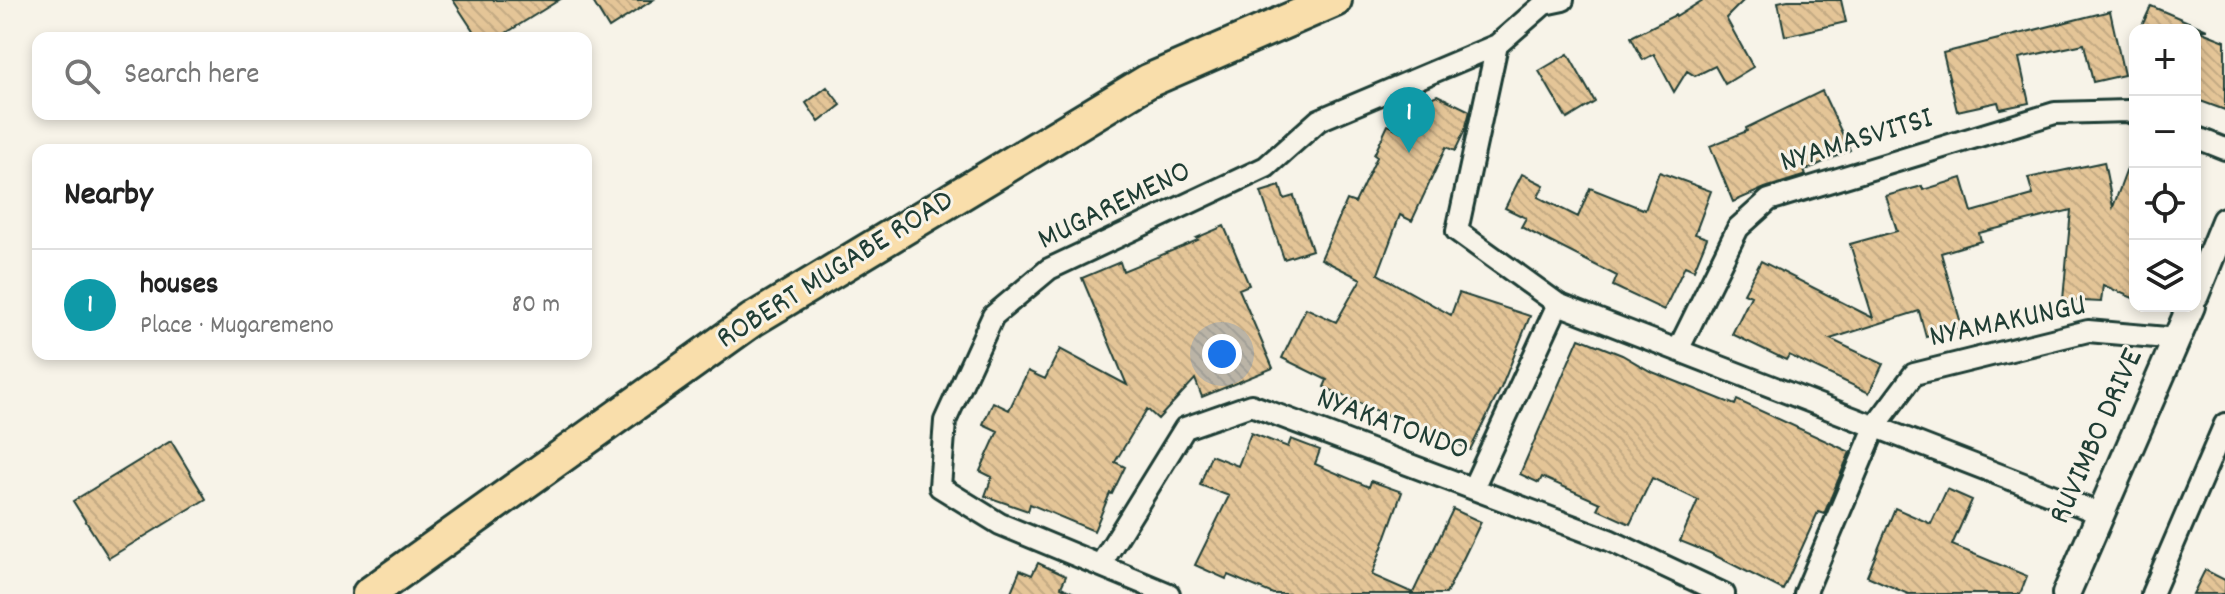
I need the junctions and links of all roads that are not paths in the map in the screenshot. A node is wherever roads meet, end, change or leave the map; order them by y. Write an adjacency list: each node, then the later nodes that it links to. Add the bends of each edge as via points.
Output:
1 (1335, 0): 19 (main road, ROBERT MUGABE ROAD, via 1148,81 752,320)
2 (1563, 0): 3 (street, MUGAREMENO, via 1544,4)
3 (1497, 45): 10 (street, via 1457,231); 18 (street, MUGAREMENO, via 1319,120 1266,167 1049,269 993,316 945,421 940,487 1000,524)
4 (2129, 111): 13 (street, NYAMASVITSI, via 2055,113 1769,200 1738,228)
5 (2201, 139): 6 (street)
6 (2225, 149)
7 (2225, 221): 8 (street)
8 (2216, 265): 9 (street)
9 (2201, 286)
10 (1558, 304): 13 (street); 16 (street)
11 (2189, 312): 12 (street, RUVIMBO DRIVE)
12 (2178, 339): 15 (street, NYAMAKUNGU, via 2088,331 1914,374); 17 (street, RUVIMBO DRIVE)
13 (1678, 350): 15 (street)
14 (2225, 424): 24 (street)
15 (1876, 425): 17 (street); 22 (street, NYAMAKUNGU)
16 (1473, 488): 18 (street, NYAKATONDO, via 1251,405 1185,428); 21 (street, NYAKATONDO, via 1609,540)
17 (2101, 514): 23 (street, RUVIMBO DRIVE)
18 (1101, 564): 20 (street, MUGAREMENO)
19 (369, 594)
20 (1169, 594)
21 (1724, 594)
22 (1805, 594)
23 (2066, 594)
24 (2152, 594)

